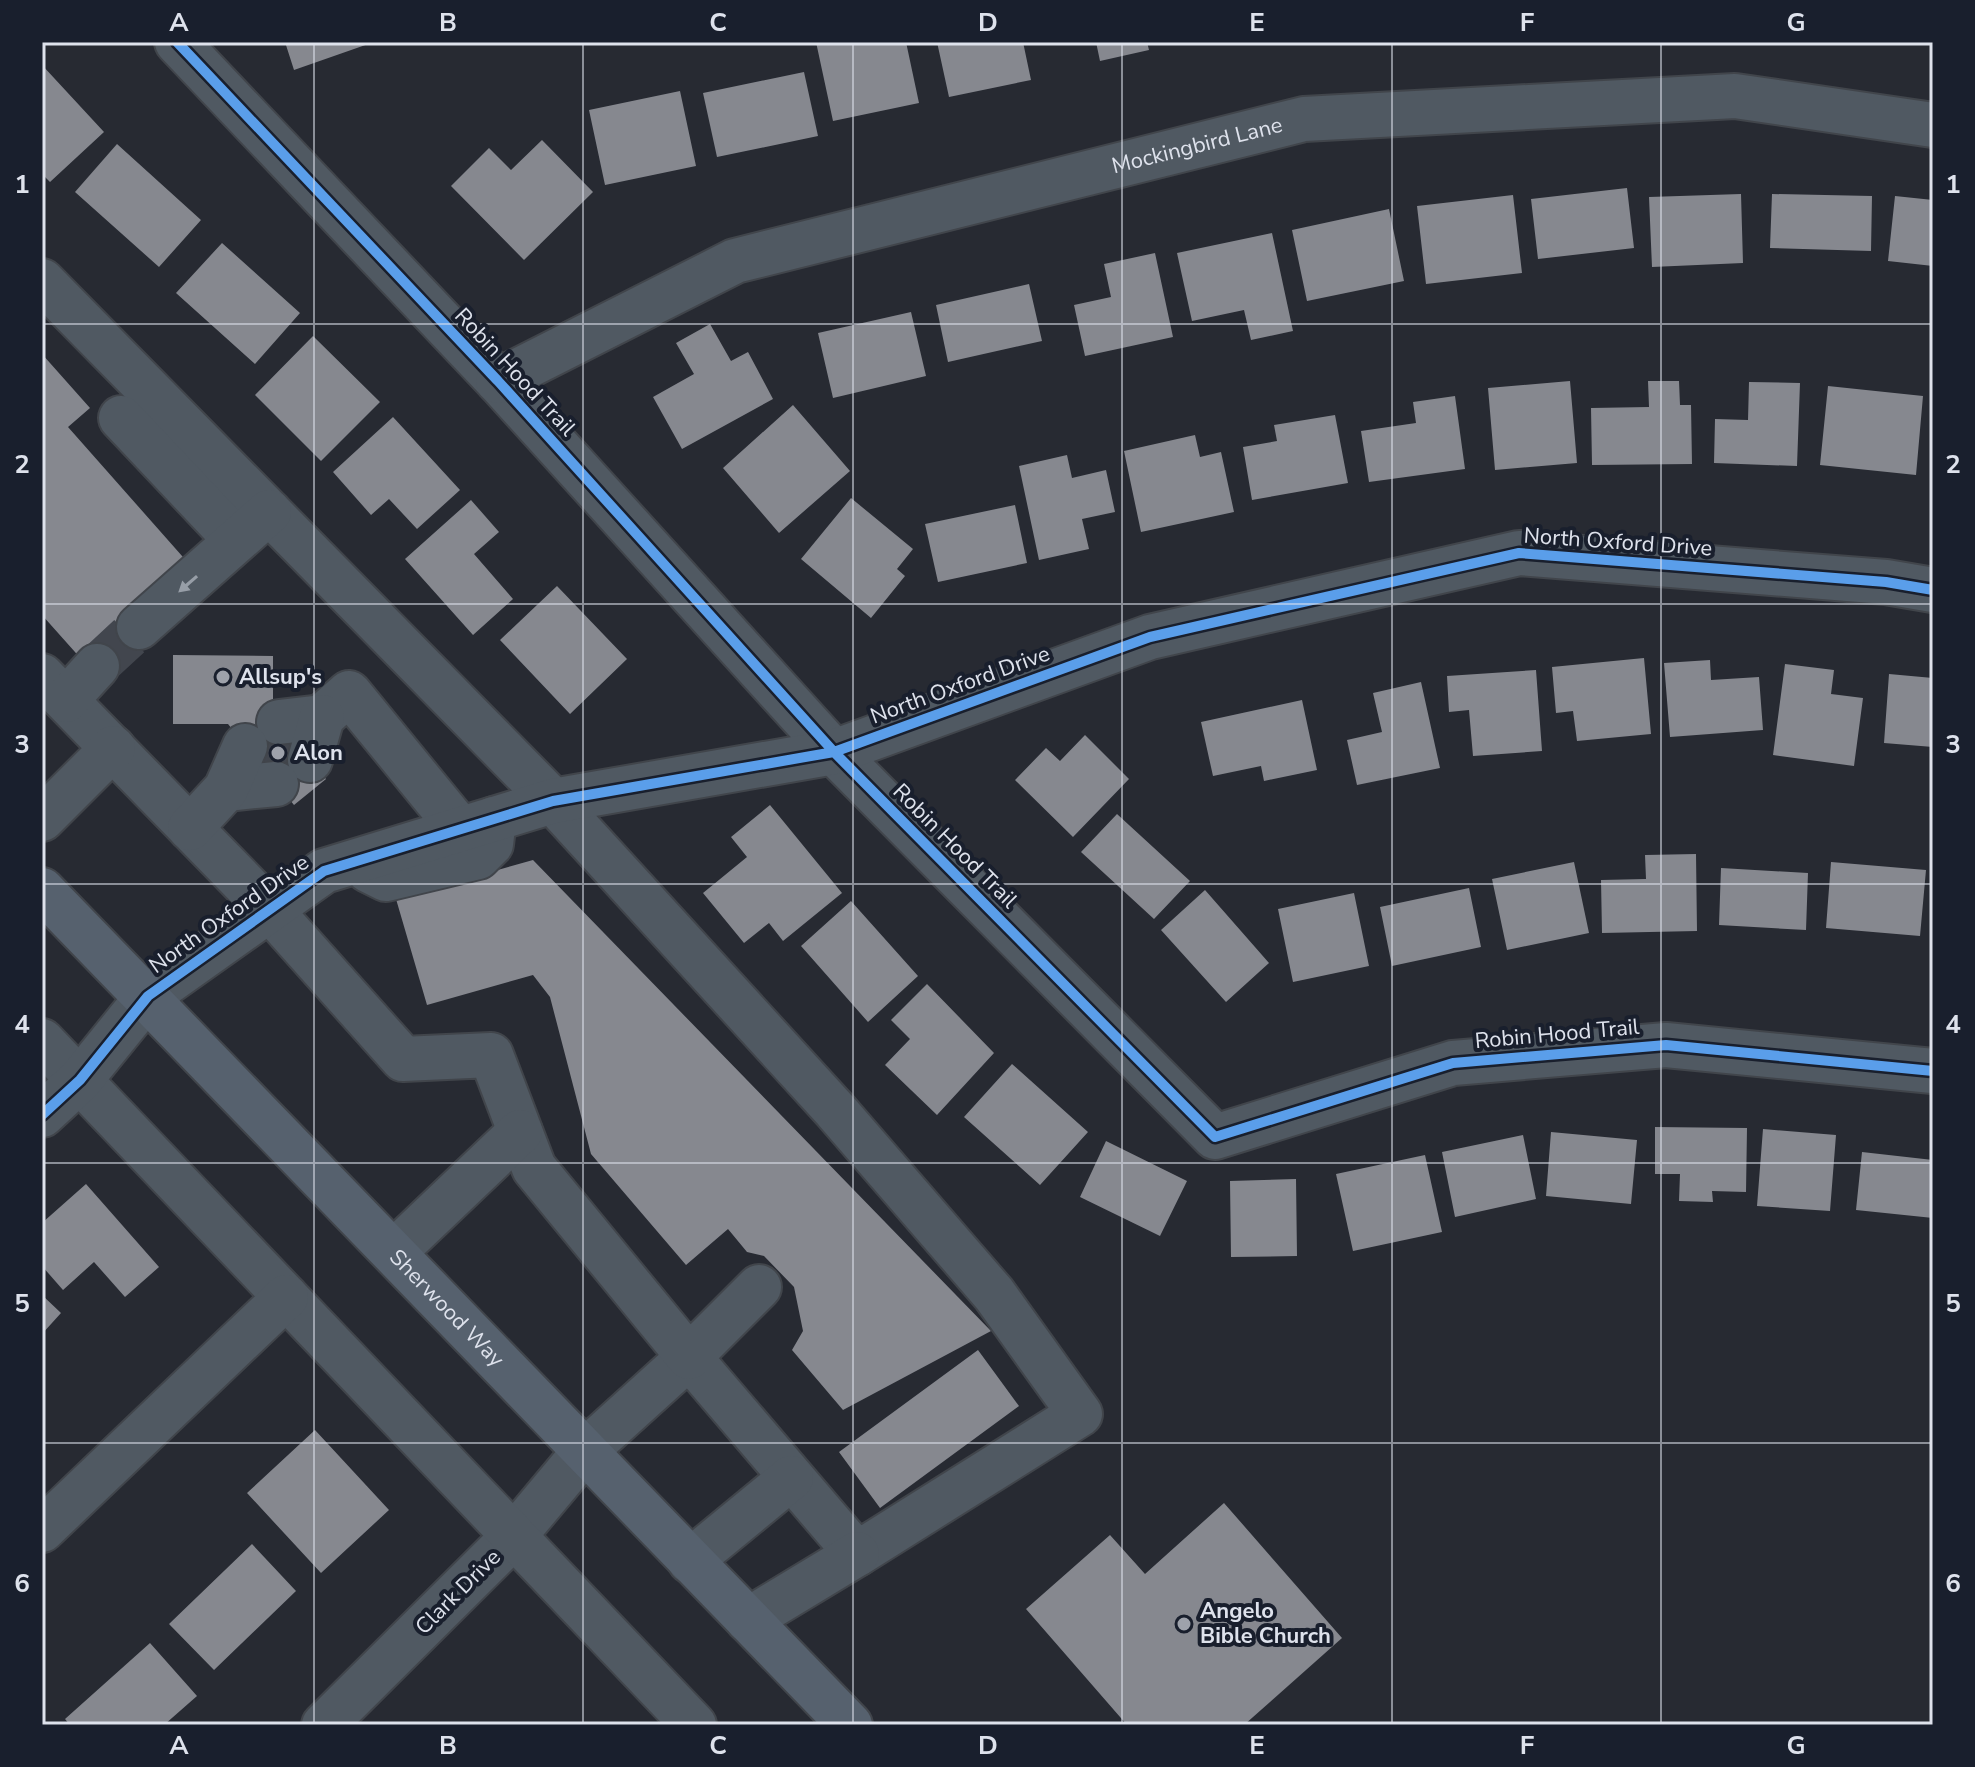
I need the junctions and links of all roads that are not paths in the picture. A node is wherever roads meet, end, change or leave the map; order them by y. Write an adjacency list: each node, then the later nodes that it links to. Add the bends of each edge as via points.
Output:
1 (177, 42): 4 (street, Robin Hood Trail)
2 (1933, 125): 4 (street, Mockingbird Lane, via 1735,96 1304,119 735,261)
3 (42, 281): 6 (street)
4 (498, 381): 15 (street, Robin Hood Trail)
5 (121, 418): 7 (street)
6 (269, 512): 7 (street); 10 (street)
7 (236, 540): 9 (street, one-way to 9)
8 (1933, 590): 15 (street, North Oxford Drive, via 1519,553 1150,637)
9 (139, 627)
10 (396, 641): 13 (street); 16 (street)
11 (97, 666): 12 (street)
12 (54, 688): 14 (street)
13 (285, 747): 18 (street); 19 (street)
14 (113, 748): 17 (street); 19 (street)
15 (834, 752): 16 (street, North Oxford Drive); 24 (street, Robin Hood Trail, via 1215,1137 1453,1063 1666,1045)
16 (553, 801): 18 (street, North Oxford Drive); 36 (street, via 917,1200 994,1294 1080,1414)
17 (42, 819)
18 (477, 824): 21 (street, North Oxford Drive, via 324,871)
19 (190, 828): 21 (street)
20 (42, 890): 22 (main road, Sherwood Way)
21 (270, 910): 22 (street, North Oxford Drive); 27 (street, via 403,1059 491,1055)
22 (148, 996): 25 (street, North Oxford Drive); 28 (main road, Sherwood Way)
23 (42, 1041): 25 (street)
24 (1933, 1071)
25 (80, 1080): 26 (street, North Oxford Drive); 30 (street)
26 (42, 1115)
27 (520, 1132): 28 (street); 31 (street, via 534,1168)
28 (394, 1252): 32 (main road, Sherwood Way)
29 (759, 1287): 31 (street, Clark Drive)
30 (286, 1297): 34 (street); 35 (street)
31 (689, 1357): 32 (street, Clark Drive); 33 (street)
32 (584, 1452): 35 (street, Clark Drive); 37 (main road, Sherwood Way)
33 (791, 1478): 36 (street); 37 (street)
34 (42, 1530)
35 (513, 1537): 39 (street, Clark Drive); 40 (street)
36 (857, 1554): 38 (street)
37 (690, 1561): 38 (main road, Sherwood Way)
38 (748, 1620): 41 (main road, Sherwood Way)
39 (324, 1725)
40 (694, 1725)
41 (850, 1725)

